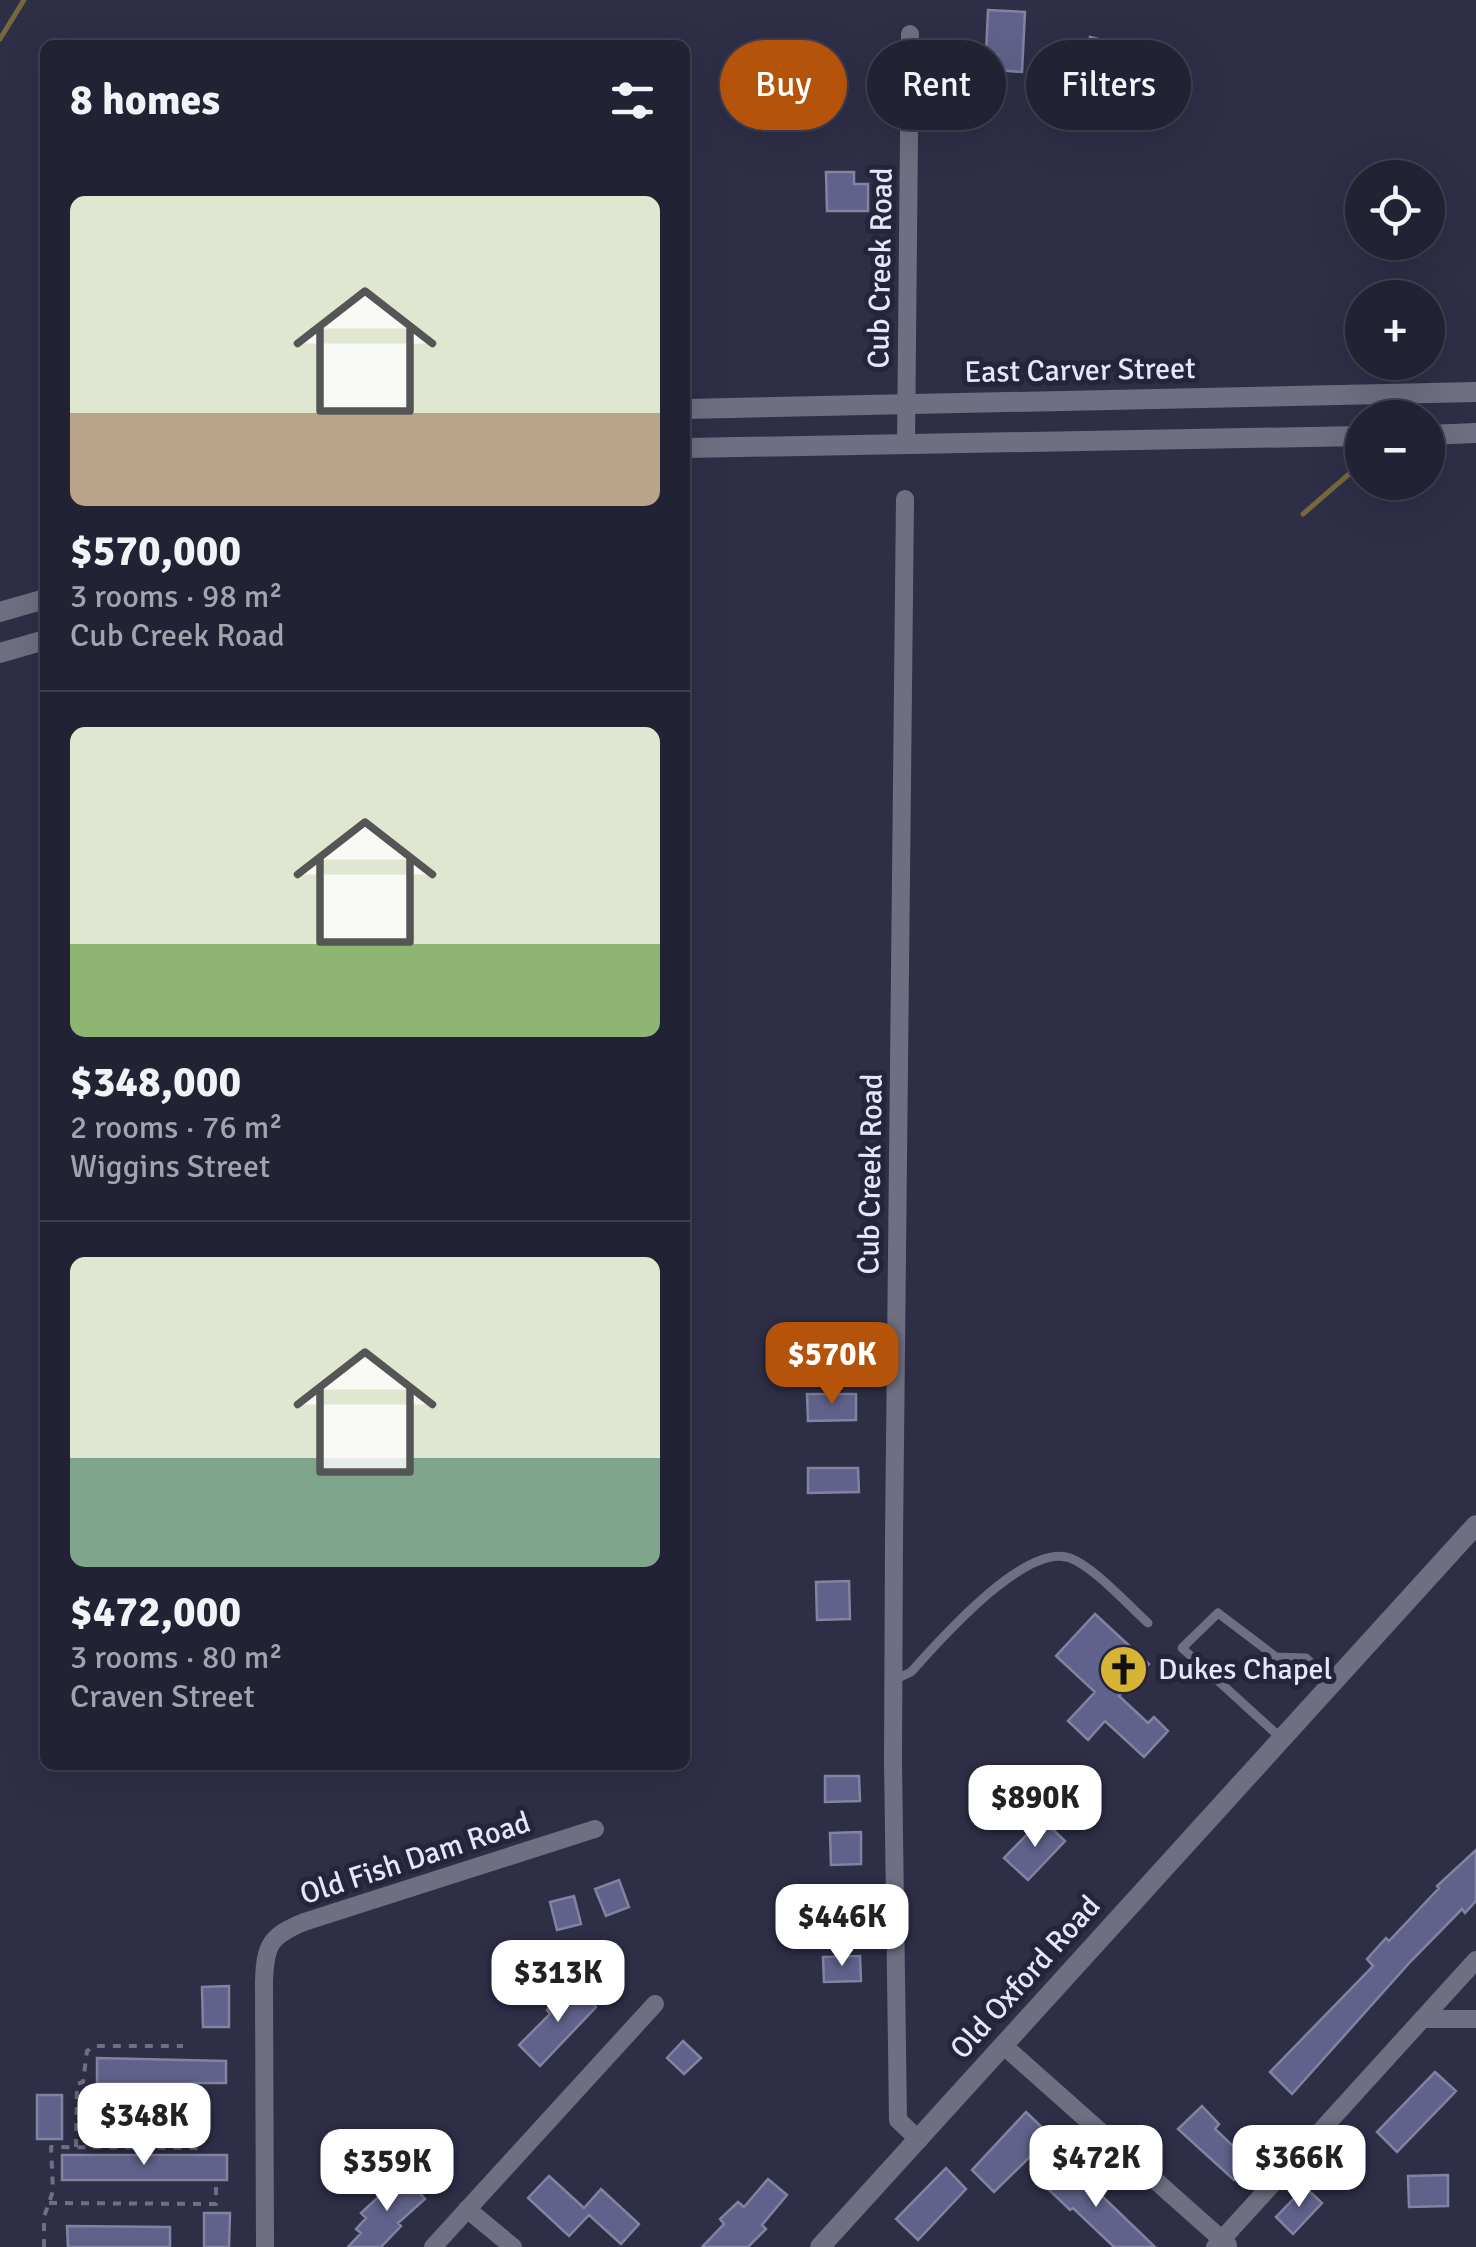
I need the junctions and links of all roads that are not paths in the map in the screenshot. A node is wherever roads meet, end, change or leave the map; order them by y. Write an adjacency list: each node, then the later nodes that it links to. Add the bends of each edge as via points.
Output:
1 (910, 34): 3 (street, Cub Creek Road)
2 (1476, 392): 3 (street, East Carver Street)
3 (906, 403): 4 (street, East Carver Street); 8 (street, Cub Creek Road)
4 (690, 408)
5 (1476, 433): 6 (street)
6 (1445, 434)
7 (1345, 436): 8 (street)
8 (906, 443): 9 (street)
9 (690, 448)
10 (904, 499): 17 (street, Cub Creek Road)
11 (40, 600): 12 (street)
12 (0, 612)
13 (40, 641): 14 (street)
14 (0, 653)
15 (1476, 1525): 18 (street, Old Oxford Road)
16 (1148, 1623): 17 (lane, via 1070,1558 1045,1558 1018,1570 911,1672)
17 (893, 1681): 26 (street, Cub Creek Road, via 898,2120)
18 (1333, 1682): 19 (street, Old Oxford Road); 19 (lane, via 1306,1658 1276,1656 1218,1612 1182,1648)
19 (1282, 1738): 25 (street, Old Oxford Road)
20 (595, 1828): 29 (street, Old Fish Dam Road, via 304,1922 271,1943 265,1956)
21 (1476, 1960): 24 (street)
22 (656, 2004): 27 (street)
23 (1476, 2018): 24 (street)
24 (1422, 2019): 28 (street)
25 (1004, 2046): 26 (street, Old Oxford Road); 28 (street)
26 (919, 2140): 32 (street, Old Oxford Road)
27 (467, 2209): 30 (street); 31 (street)
28 (1222, 2244)
29 (264, 2247)
30 (432, 2247)
31 (514, 2247)
32 (820, 2247)

